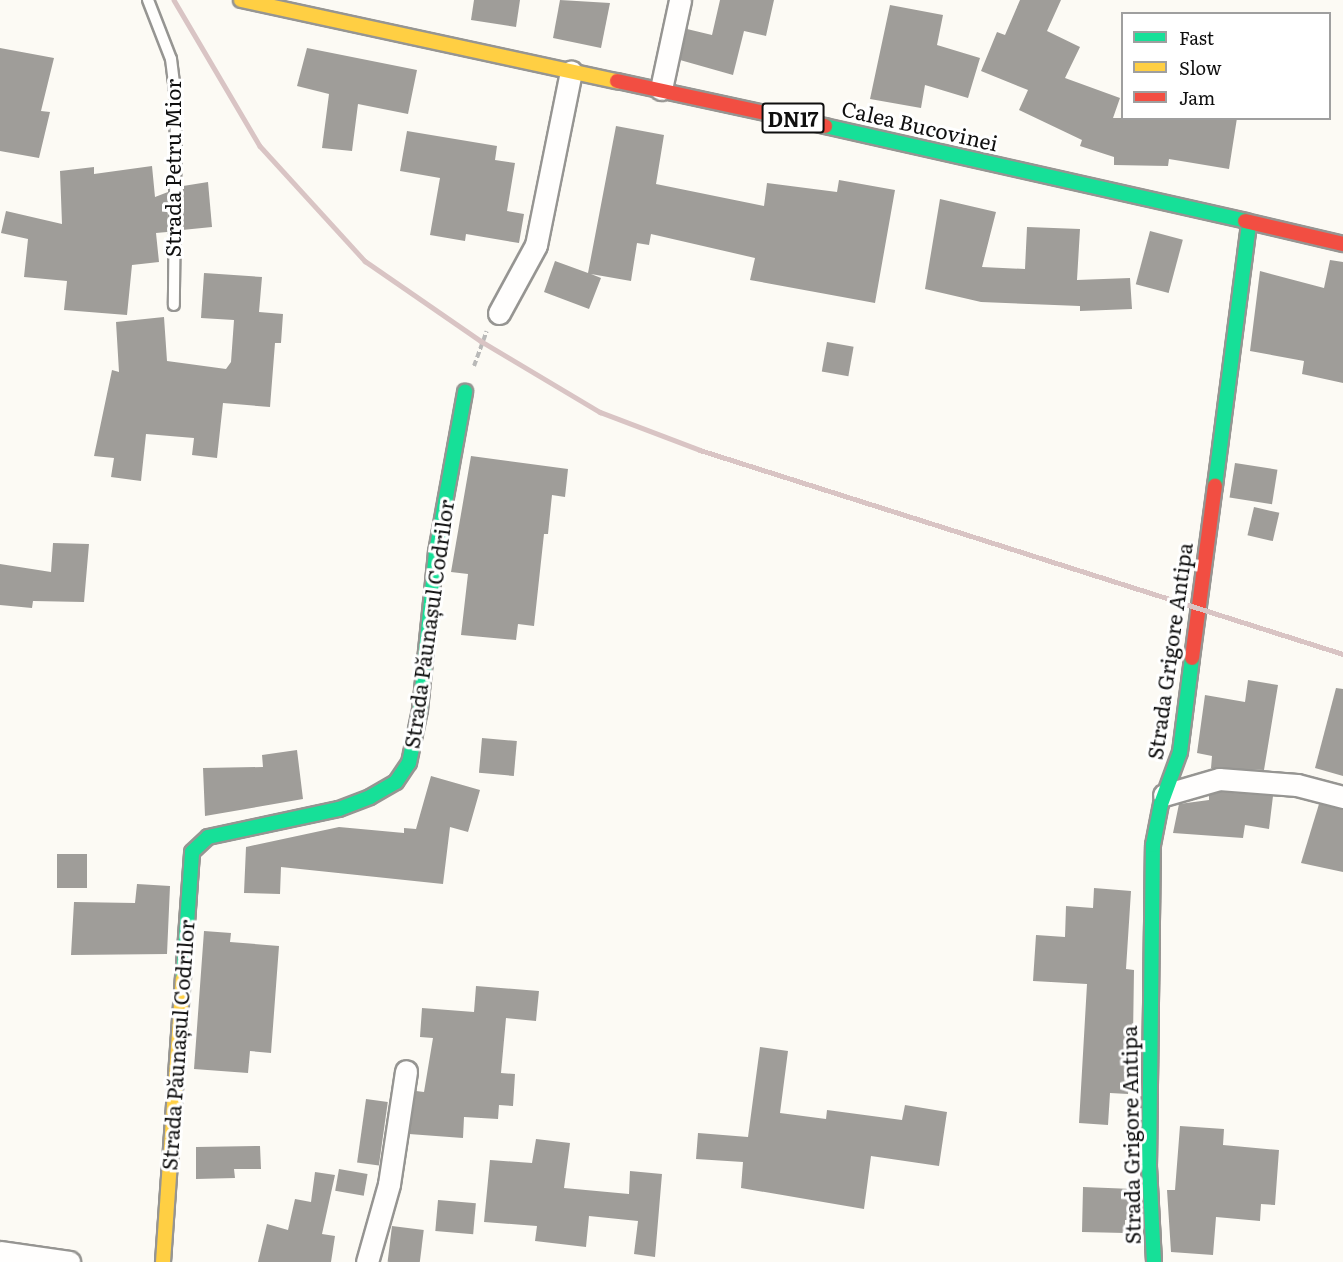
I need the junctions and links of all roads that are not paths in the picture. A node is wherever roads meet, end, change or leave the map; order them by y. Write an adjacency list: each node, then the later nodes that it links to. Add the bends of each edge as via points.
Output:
1 (148, 0): 8 (lane, Strada Petru Mior, via 171,59 176,99)
2 (241, 0): 4 (main road, Calea Bucovinei / DN17)
3 (680, 0): 5 (street)
4 (571, 71): 5 (main road, Calea Bucovinei / DN17); 9 (street, via 536,244)
5 (661, 89): 6 (main road, Calea Bucovinei / DN17)
6 (1249, 225): 7 (main road, Calea Bucovinei / DN17); 11 (main road, Strada Grigore Antipa, via 1180,752)
7 (1343, 244)
8 (174, 305)
9 (499, 314)
10 (465, 392): 16 (main road, Strada Păunașul Codrilor, via 436,552 420,710 409,763 396,783 339,809 208,837 192,852)
11 (1164, 795): 12 (street, via 1220,779 1297,785); 18 (main road, Strada Grigore Antipa, via 1153,845 1150,1007)
12 (1343, 797)
13 (406, 1071): 17 (street, via 389,1184)
14 (0, 1252): 15 (street)
15 (69, 1262)
16 (163, 1262)
17 (367, 1262)
18 (1154, 1262)

